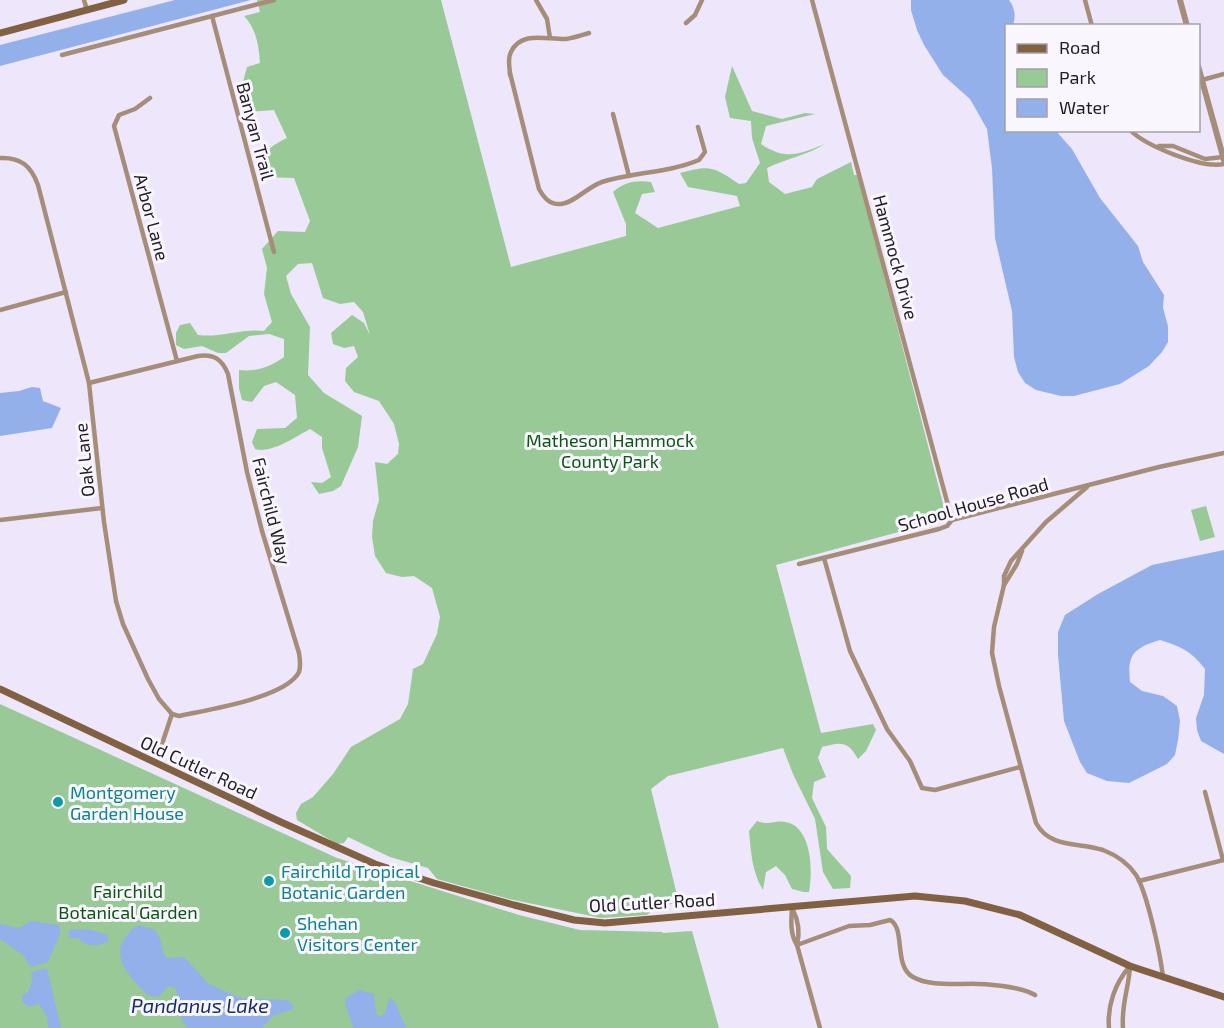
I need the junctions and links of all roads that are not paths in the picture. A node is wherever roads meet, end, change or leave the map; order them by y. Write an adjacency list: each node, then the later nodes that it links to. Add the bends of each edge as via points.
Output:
1 (84, 0): 9 (street)
2 (124, 0): 9 (main road)
3 (274, 0): 10 (street)
4 (536, 0): 16 (street, via 546,15)
5 (702, 0): 11 (street)
6 (812, 0): 38 (street, Hammock Drive)
7 (1085, 0): 12 (street)
8 (1180, 0): 13 (street)
9 (87, 10): 14 (main road)
10 (212, 16): 17 (street); 29 (street, Banyan Trail)
11 (686, 23)
12 (1091, 24)
13 (1186, 24)
14 (0, 33)
15 (589, 33): 16 (street)
16 (550, 38): 28 (street, via 529,38 510,53 510,73 539,189 552,203 568,202 600,183)
17 (62, 55)
18 (1200, 73): 20 (street)
19 (1224, 74): 20 (street)
20 (1202, 80): 27 (street)
21 (150, 98): 32 (street, Arbor Lane, via 119,116 114,126)
22 (613, 114): 28 (street)
23 (698, 127): 28 (street, via 705,149 702,158 668,170)
24 (1132, 132): 25 (street, via 1145,142)
25 (1159, 146): 27 (street, via 1173,146 1205,159); 27 (street, via 1171,154 1210,165)
26 (0, 158): 30 (street, Oak Lane, via 23,161 30,168)
27 (1224, 160)
28 (629, 176)
29 (274, 252)
30 (66, 292): 31 (street); 33 (street, Oak Lane)
31 (0, 310)
32 (177, 361): 33 (street); 42 (street, Fairchild Way, via 206,355 218,358 228,374 247,472 300,666 293,679 253,699 179,716)
33 (89, 383): 36 (street, Oak Lane)
34 (1224, 453): 35 (street, School House Road)
35 (1087, 487): 38 (street, School House Road); 44 (street, via 1046,522 1022,551 996,611 992,653)
36 (102, 508): 37 (street); 42 (street, Oak Lane, via 121,618 152,687)
37 (0, 520)
38 (952, 520): 39 (street, School House Road, via 939,529)
39 (824, 558): 40 (street, School House Road); 44 (street, via 850,651 887,729 910,761 922,788 935,790)
40 (799, 564)
41 (0, 689): 48 (main road, Old Cutler Road, via 345,852 461,891 590,922)
42 (172, 714): 43 (street)
43 (160, 750)
44 (1020, 767): 47 (street, via 1041,832 1064,844 1114,855)
45 (1205, 792): 46 (street)
46 (1223, 860): 47 (street)
47 (1139, 881): 51 (street)
48 (792, 908): 49 (street); 50 (main road, Old Cutler Road, via 915,896 965,901 1020,915)
49 (797, 945): 52 (street, via 849,926 890,920 896,925 905,968 913,977 947,985 1016,988); 54 (street)
50 (1130, 966): 51 (main road, Old Cutler Road); 55 (street, via 1114,991); 56 (street)
51 (1163, 978): 53 (main road, Old Cutler Road)
52 (1035, 995)
53 (1224, 997)
54 (820, 1028)
55 (1109, 1028)
56 (1123, 1028)

